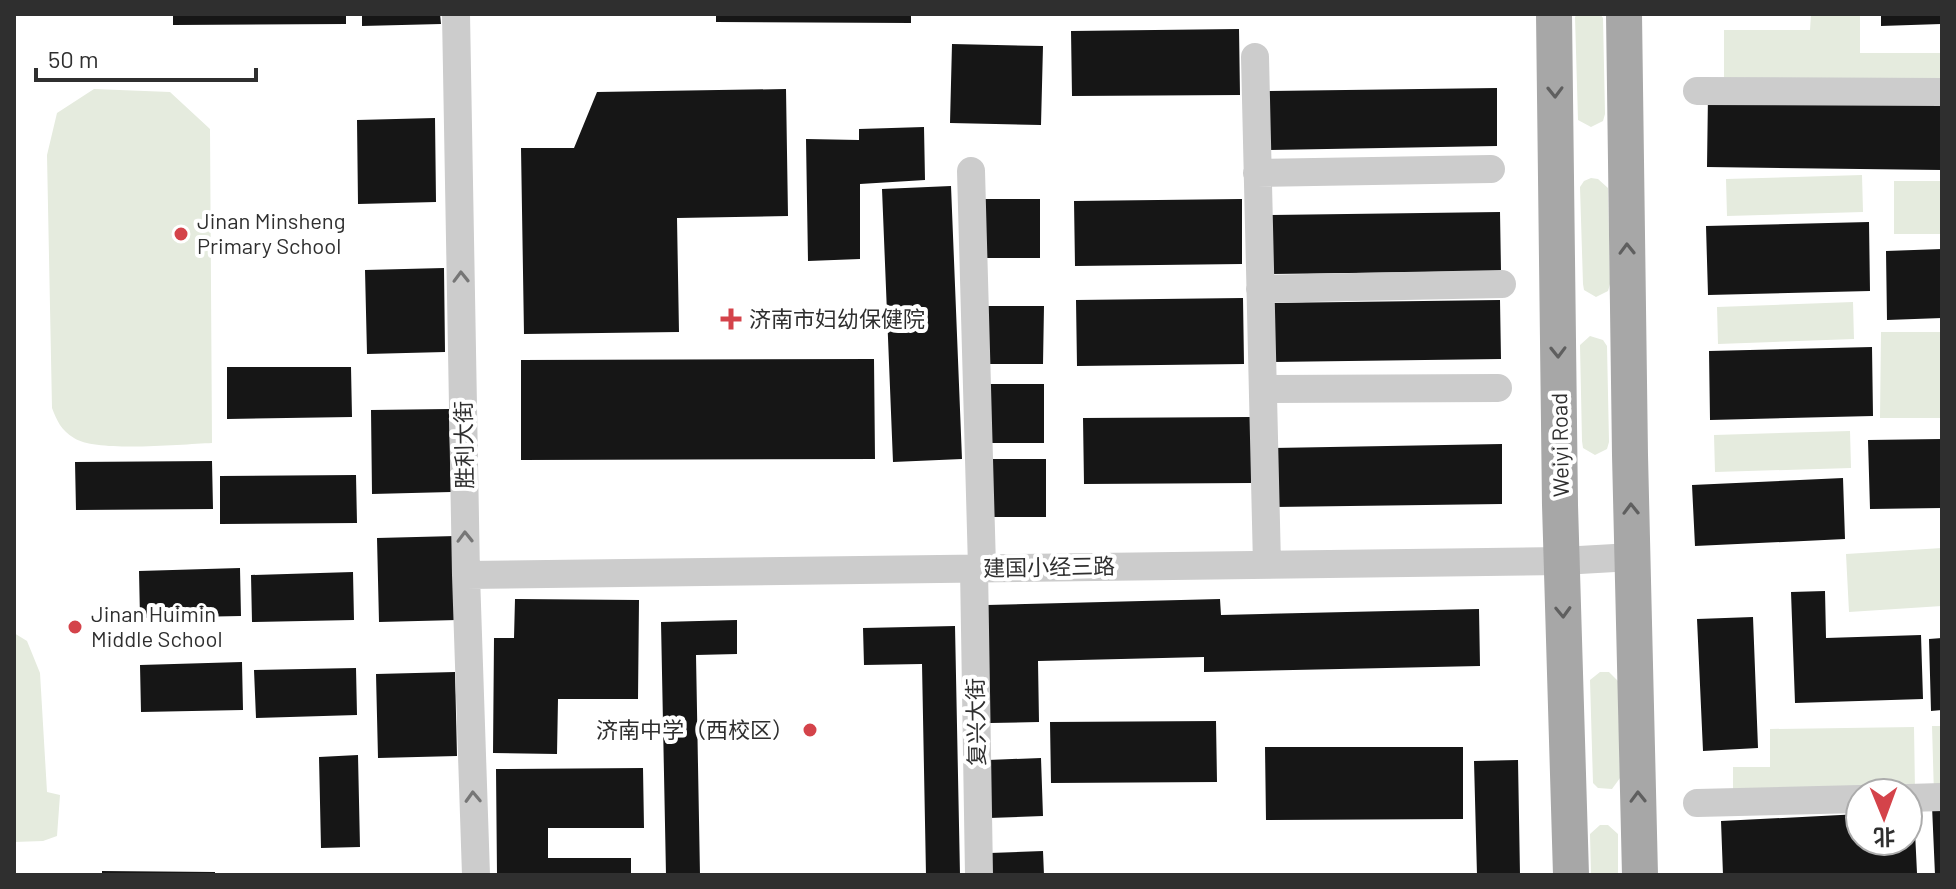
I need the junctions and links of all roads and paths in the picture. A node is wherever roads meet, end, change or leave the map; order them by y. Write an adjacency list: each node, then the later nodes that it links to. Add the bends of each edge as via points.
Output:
1 (456, 14): 18 (street, 胜利大街, one-way to 1)
2 (1554, 14): 15 (main road, Weiyi Road, one-way to 15)
3 (1624, 14): 14 (main road, one-way to 3)
4 (1255, 57): 9 (street)
5 (1697, 91): 6 (street)
6 (1942, 92)
7 (1491, 169): 9 (street)
8 (971, 171): 17 (street, 复兴大街)
9 (1257, 173): 11 (street)
10 (1502, 284): 11 (street)
11 (1260, 289): 13 (street)
12 (1498, 388): 13 (street)
13 (1263, 389): 16 (street)
14 (1632, 557): 15 (street, 建国小经三路); 24 (main road, one-way to 14)
15 (1562, 561): 16 (street, 建国小经三路); 23 (main road, Weiyi Road, one-way to 23)
16 (1267, 565): 17 (street, 建国小经三路)
17 (978, 568): 18 (street, 建国小经三路); 22 (street, 复兴大街)
18 (466, 575): 21 (street, 胜利大街, one-way to 18)
19 (1844, 799): 20 (street)
20 (1697, 803)
21 (476, 875)
22 (979, 875)
23 (1571, 875)
24 (1640, 875)

